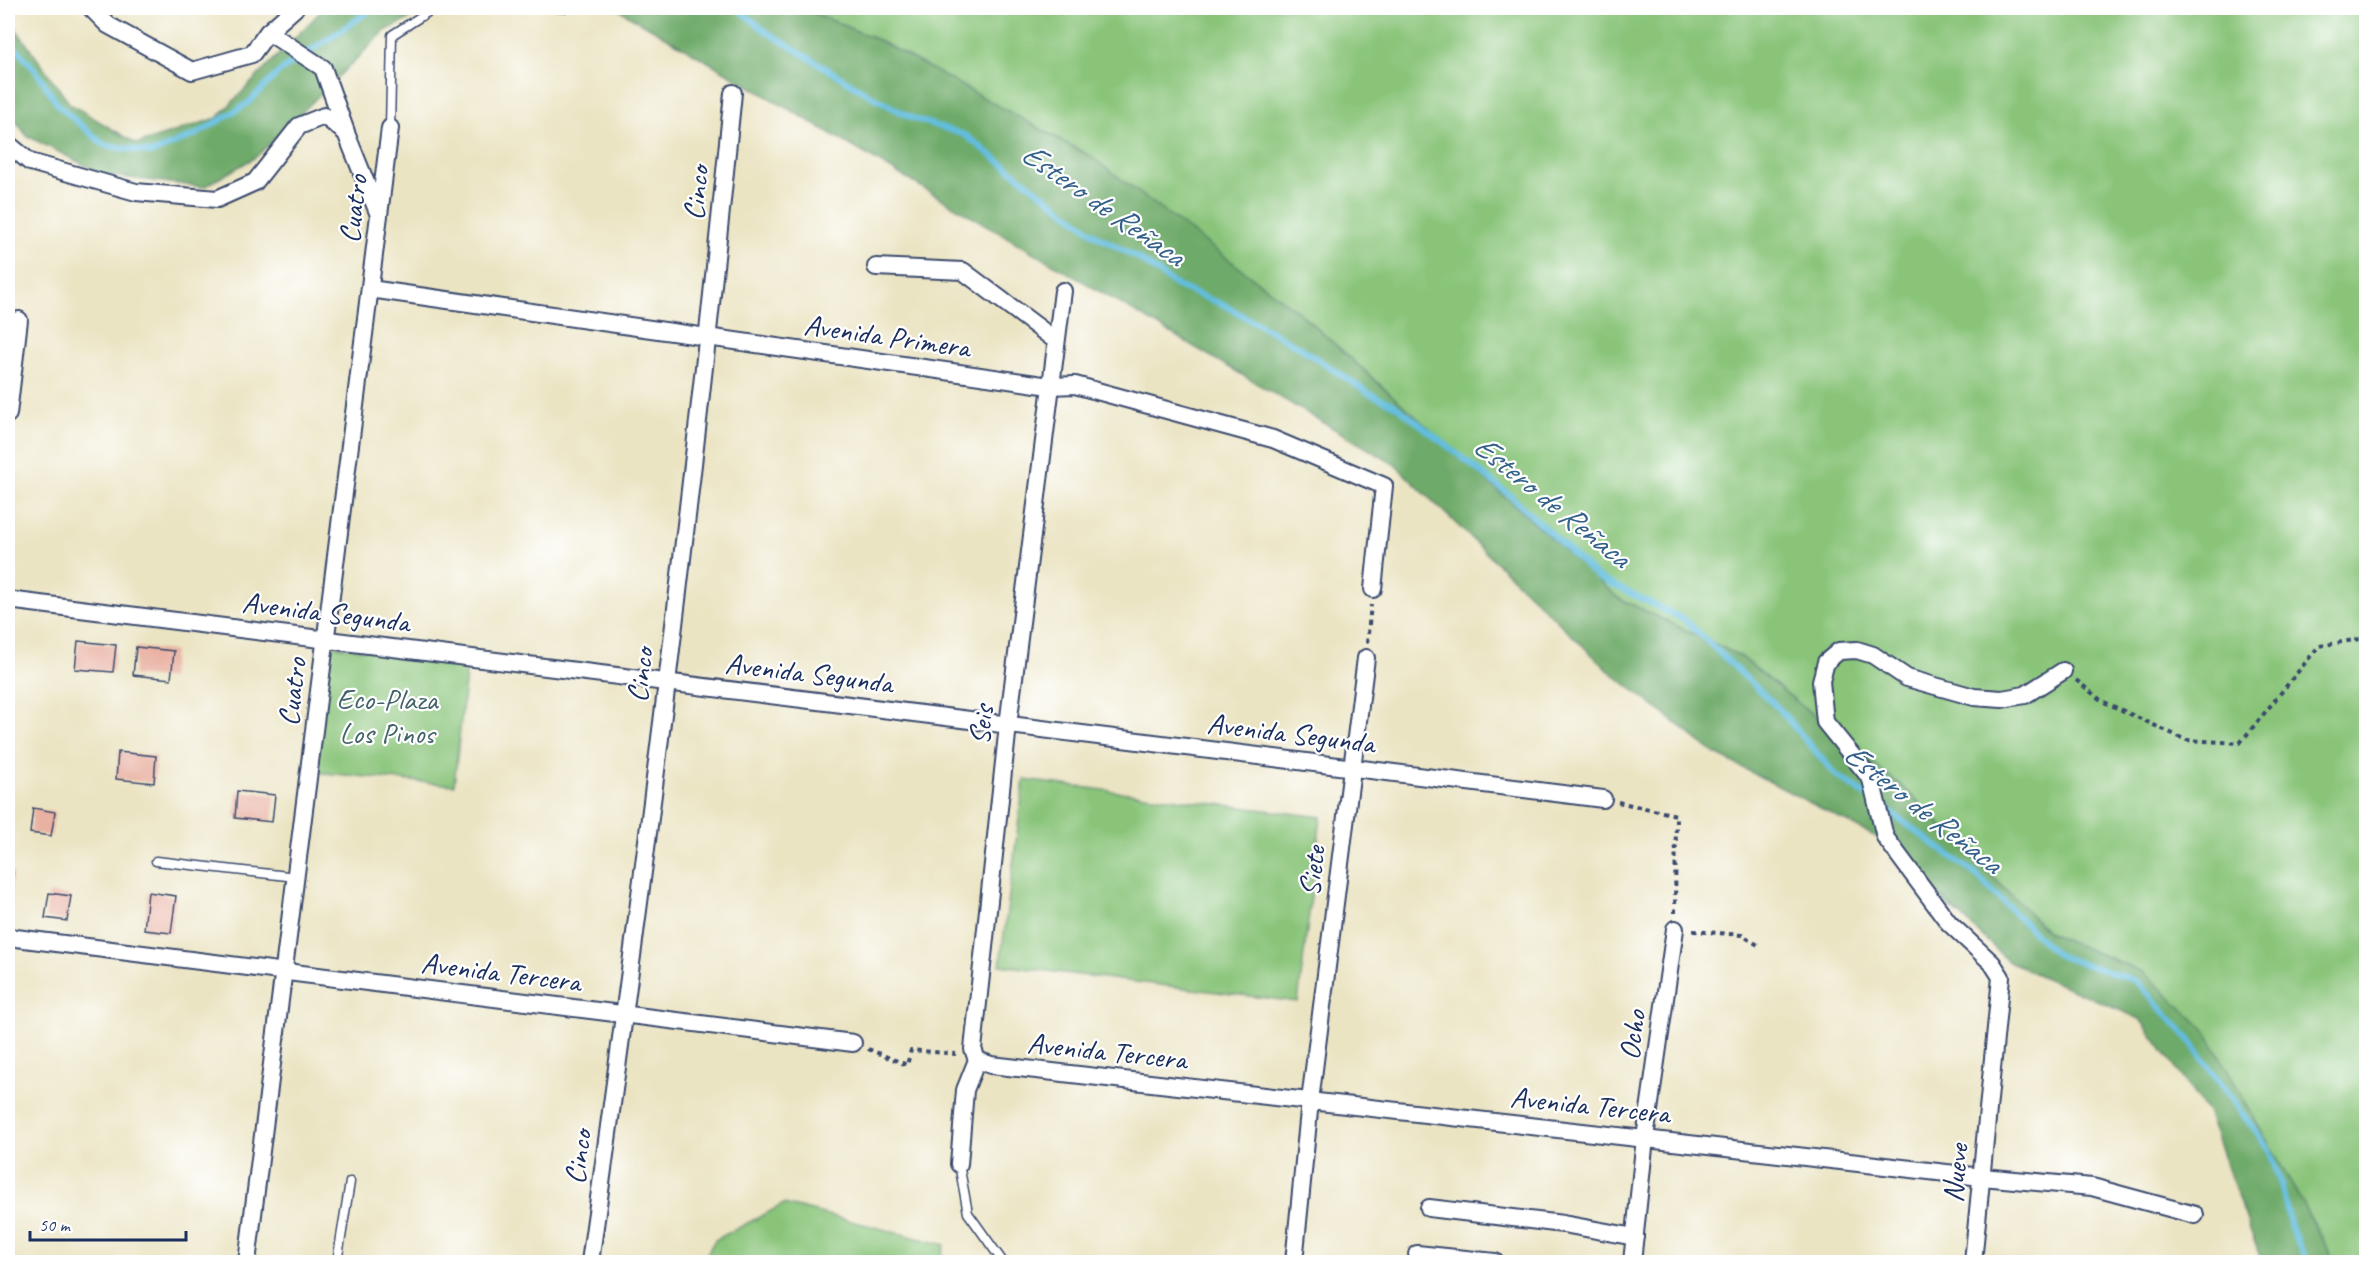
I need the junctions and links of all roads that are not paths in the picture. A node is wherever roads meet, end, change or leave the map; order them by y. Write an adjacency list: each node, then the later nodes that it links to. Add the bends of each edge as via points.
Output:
1 (91, 8): 6 (street, via 108,25 192,71 252,54)
2 (295, 8): 6 (street)
3 (434, 8): 8 (lane, via 392,35)
4 (559, 8): 5 (lane)
5 (565, 8)
6 (268, 32): 9 (street, via 322,68)
7 (733, 93): 16 (street, Cinco)
8 (390, 128): 11 (street, Cuatro)
9 (346, 133): 10 (street, via 324,116 299,126 255,182 217,199 136,192 30,162); 11 (street)
10 (8, 144)
11 (379, 216): 13 (street, Cuatro)
12 (876, 267): 17 (street, via 963,271)
13 (370, 289): 16 (street, Avenida Primera); 22 (street, Cuatro)
14 (1063, 291): 17 (street, Seis)
15 (19, 320): 19 (street)
16 (709, 337): 18 (street, Avenida Primera); 25 (street, Cinco)
17 (1055, 340): 18 (street, Seis)
18 (1050, 386): 20 (street, Avenida Primera, via 1075,385 1273,439 1384,486); 26 (street, Seis)
19 (8, 414)
20 (1373, 589)
21 (8, 600): 22 (street, Avenida Segunda)
22 (326, 639): 25 (street, Avenida Segunda); 30 (street, Cuatro)
23 (1366, 658): 27 (street, Siete)
24 (2063, 671): 40 (street, Nueve, via 2025,695 2002,699 1974,697 1907,678 1857,650 1839,651 1826,662 1821,681 1825,722 1871,779 1885,837 1949,923 1992,963 2001,977)
25 (667, 682): 26 (street, Avenida Segunda); 34 (street, Cinco)
26 (1008, 725): 27 (street, Avenida Segunda); 36 (street, Seis)
27 (1353, 768): 28 (street, Avenida Segunda); 37 (street, Siete)
28 (1603, 799)
29 (156, 861): 30 (lane)
30 (296, 877): 33 (street, Cuatro)
31 (1675, 929): 38 (street, Ocho)
32 (8, 937): 33 (street, Avenida Tercera)
33 (283, 972): 34 (street, Avenida Tercera); 46 (street, Cuatro)
34 (625, 1014): 35 (street, Avenida Tercera); 48 (street, Cinco)
35 (853, 1043)
36 (975, 1057): 37 (street, Avenida Tercera, via 991,1065); 39 (street, Seis, via 965,1090)
37 (1310, 1101): 38 (street, Avenida Tercera); 50 (street, Siete)
38 (1645, 1138): 40 (street, Avenida Tercera); 44 (street, Ocho)
39 (959, 1164): 49 (lane, via 968,1214)
40 (1982, 1177): 43 (street, Avenida Tercera, via 2092,1187); 53 (street, Nueve)
41 (350, 1182): 47 (lane)
42 (1429, 1208): 44 (street)
43 (2195, 1215)
44 (1635, 1237): 52 (street, Ocho)
45 (1417, 1254): 51 (street)
46 (247, 1263)
47 (337, 1263)
48 (590, 1263)
49 (1004, 1263)
50 (1294, 1263)
51 (1495, 1263)
52 (1632, 1263)
53 (1973, 1263)

